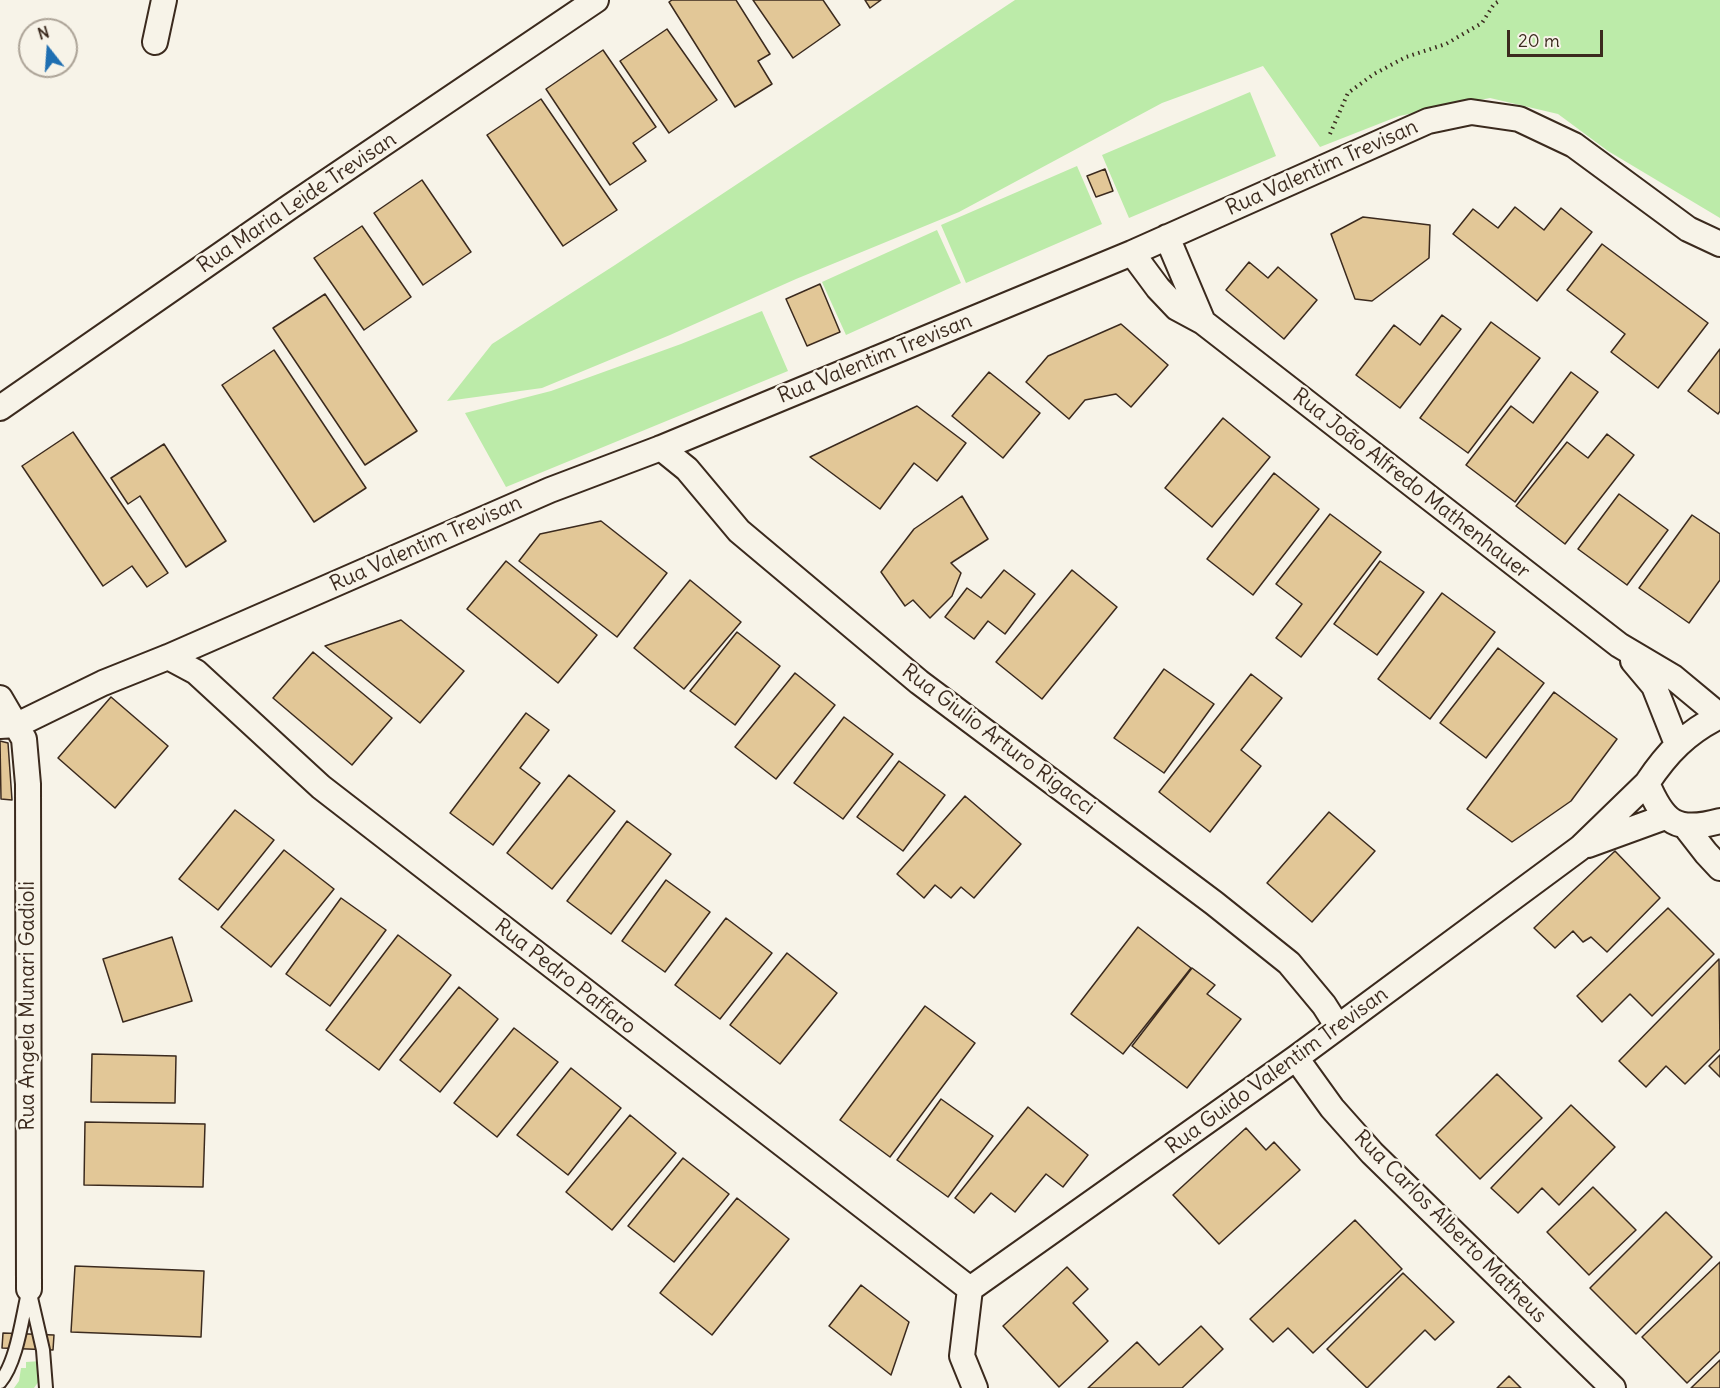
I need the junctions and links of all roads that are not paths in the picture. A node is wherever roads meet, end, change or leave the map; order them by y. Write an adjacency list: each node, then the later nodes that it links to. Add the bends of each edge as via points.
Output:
1 (164, 0): 3 (street)
2 (596, 0): 8 (street, Rua Maria Leide Trevisan)
3 (155, 42)
4 (1167, 237): 5 (street, Rua Valentim Trevisan, via 1428,121 1471,112 1519,119 1574,146 1688,229); 6 (street, Rua Valentim Trevisan); 7 (street, Rua João Alfredo Mathenhauer)
5 (1720, 244)
6 (1132, 253): 7 (street, Rua João Alfredo Mathenhauer, via 1178,308); 9 (street, Rua Valentim Trevisan)
7 (1203, 322): 10 (street, Rua João Alfredo Mathenhauer)
8 (0, 408)
9 (661, 448): 11 (street, Rua Valentim Trevisan, via 550,490); 21 (street, Rua Giulio Arturo Rigacci, via 687,469 739,531 920,682 1289,963)
10 (1619, 645): 13 (street, Rua João Alfredo Mathenhauer, via 1673,677); 15 (street, Rua João Alfredo Mathenhauer, via 1654,686)
11 (168, 657): 14 (street, Rua Valentim Trevisan); 24 (street, Rua Pedro Paffaro, via 196,672 321,787)
12 (0, 698): 14 (street)
13 (1720, 716): 15 (street, Rua Guido Valentim Trevisan)
14 (9, 726): 23 (street, Rua Angela Munari Gadioli, via 24,740 28,784)
15 (1677, 744): 16 (street, Rua Guido Valentim Trevisan)
16 (1647, 783): 18 (street, via 1655,802); 19 (street, Rua Guido Valentim Trevisan)
17 (1720, 821): 18 (street, Rua Guido Valentim Trevisan)
18 (1675, 822): 19 (street, Rua Guido Valentim Trevisan); 20 (street)
19 (1580, 848): 21 (street, Rua Guido Valentim Trevisan)
20 (1720, 868)
21 (1338, 1028): 22 (street, Rua Guido Valentim Trevisan)
22 (1296, 1058): 24 (street, Rua Guido Valentim Trevisan); 28 (street, Rua Carlos Alberto Matheus, via 1332,1108 1372,1153)
23 (29, 1289): 25 (lane, via 15,1348); 26 (lane, via 43,1350)
24 (970, 1289): 27 (street, via 962,1356)
25 (0, 1382)
26 (45, 1385)
27 (975, 1388)
28 (1613, 1388)

